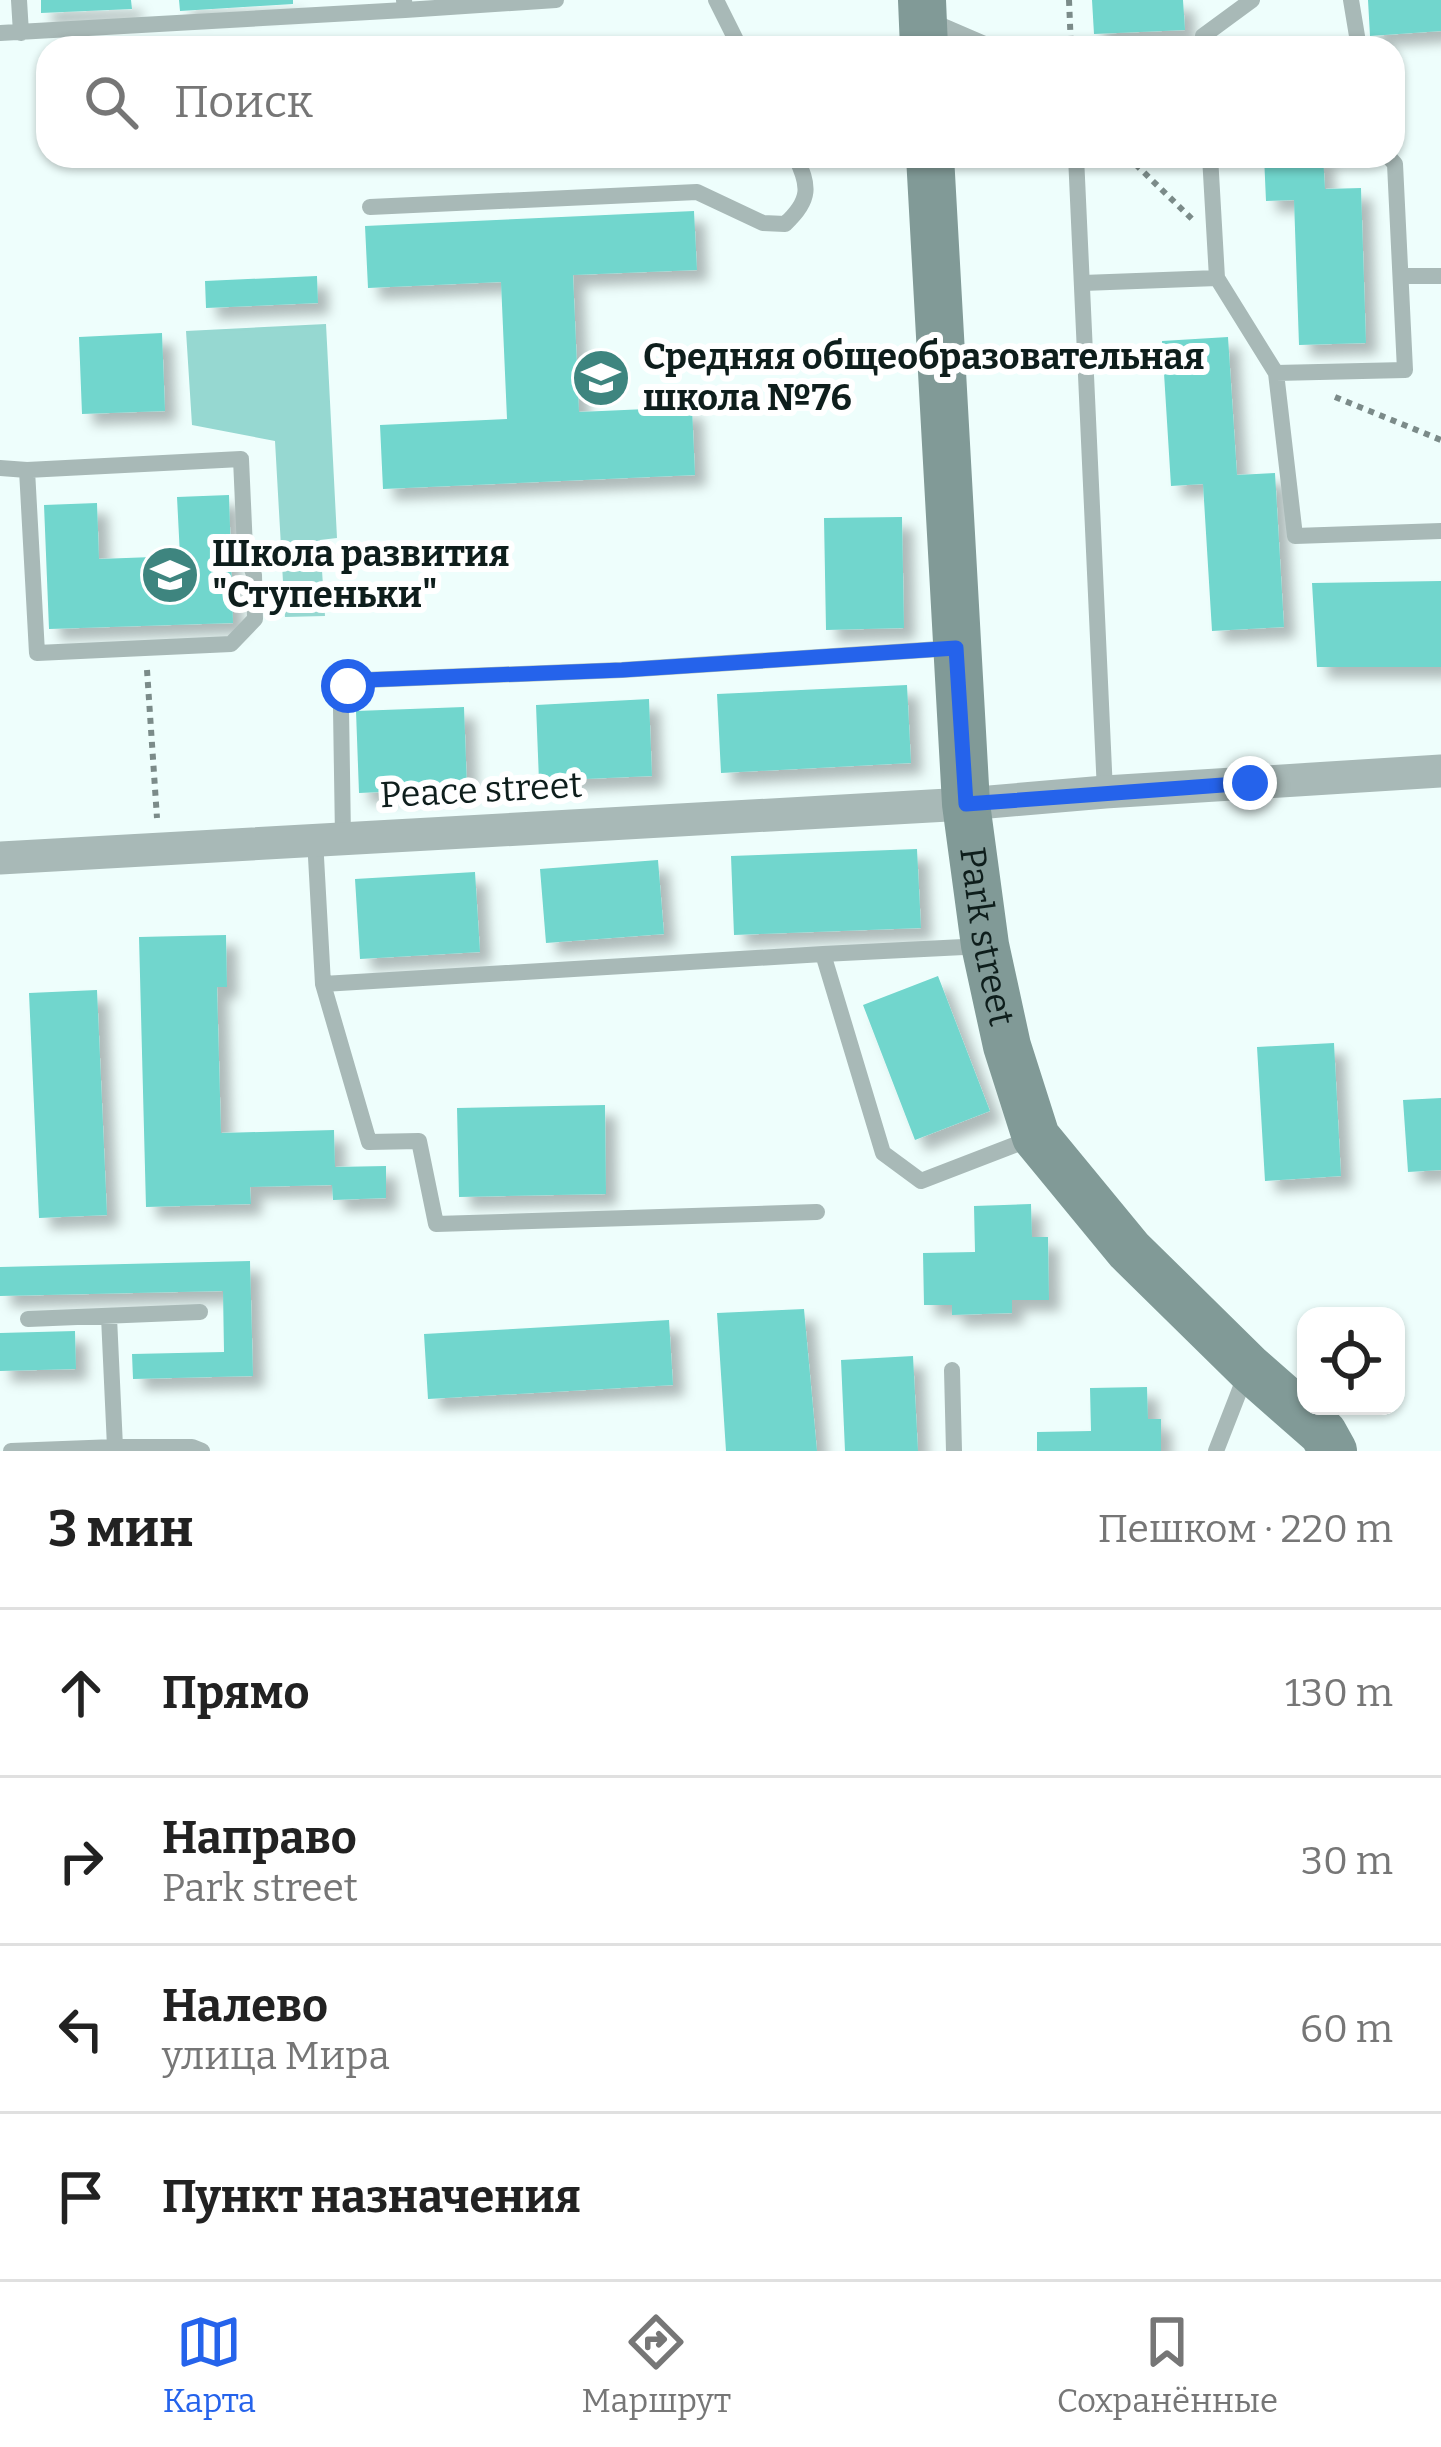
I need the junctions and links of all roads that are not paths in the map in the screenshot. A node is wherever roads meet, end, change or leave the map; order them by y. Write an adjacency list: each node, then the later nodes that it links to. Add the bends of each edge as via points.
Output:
1 (19, 0): 8 (lane)
2 (556, 0): 6 (lane)
3 (716, 0): 10 (lane)
4 (1252, 0): 12 (lane)
5 (1351, 0): 13 (lane)
6 (405, 5): 8 (lane)
7 (923, 22): 11 (lane)
8 (21, 32): 9 (lane)
9 (0, 33)
10 (734, 36)
11 (961, 36)
12 (1203, 36)
13 (1357, 36)
14 (801, 168): 19 (lane, via 806,196 784,224 763,223 697,192)
15 (931, 168): 28 (street, Park street)
16 (1077, 168): 23 (lane)
17 (1211, 168): 22 (lane)
18 (1395, 168): 21 (lane)
19 (370, 207)
20 (1441, 276): 21 (lane)
21 (1402, 277): 24 (lane, via 1405,370)
22 (1217, 278): 23 (lane); 24 (lane)
23 (1083, 283): 30 (lane)
24 (1276, 373): 27 (lane, via 1295,536)
25 (0, 468): 26 (lane)
26 (27, 470): 26 (lane, via 241,459 255,619 231,644 37,653)
27 (1441, 531)
28 (956, 648): 31 (street, Park street); 32 (lane, via 365,680 348,686 341,709)
29 (1441, 771): 30 (street, Peace street)
30 (1105, 792): 31 (street, Peace street)
31 (966, 804): 32 (street, Peace street); 34 (street, Park street)
32 (329, 837): 33 (street, Peace street); 36 (lane)
33 (0, 858)
34 (985, 945): 35 (lane); 37 (street, Park street)
35 (823, 954): 36 (lane); 37 (lane, via 883,1154 921,1181)
36 (323, 984): 38 (lane, via 369,1142 419,1141 436,1223)
37 (1036, 1137): 42 (street, Park street, via 1129,1250)
38 (817, 1212)
39 (200, 1312): 40 (lane)
40 (109, 1316): 41 (lane); 44 (lane)
41 (28, 1318)
42 (1249, 1368): 48 (lane); 49 (street, Park street)
43 (952, 1370): 47 (lane)
44 (116, 1447): 45 (lane); 46 (lane)
45 (10, 1451)
46 (202, 1451)
47 (954, 1451)
48 (1216, 1451)
49 (1333, 1451)

